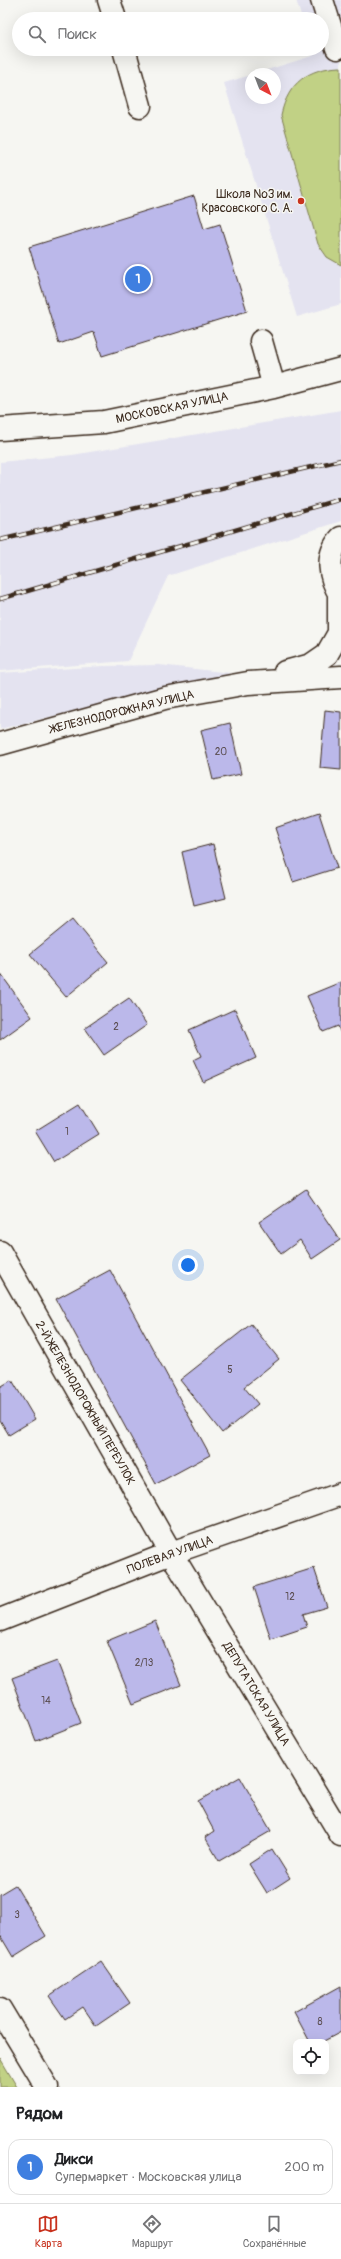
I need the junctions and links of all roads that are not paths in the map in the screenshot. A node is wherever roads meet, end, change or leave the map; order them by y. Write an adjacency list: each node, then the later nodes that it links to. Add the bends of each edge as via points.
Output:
1 (109, 0): 3 (street)
2 (322, 0): 4 (street)
3 (113, 12)
4 (326, 12)
5 (329, 22): 6 (street)
6 (337, 48)
7 (126, 56): 8 (street)
8 (140, 106)
9 (261, 341): 11 (street)
10 (341, 369): 11 (street, МОСКОВСКАЯ УЛИЦА)
11 (274, 387): 12 (street, МОСКОВСКАЯ УЛИЦА, via 104,422)
12 (0, 429)
13 (341, 538): 14 (street, via 333,547 330,564 334,586)
14 (340, 595): 16 (street, via 339,632 327,654 311,665)
15 (341, 677): 16 (street, ЖЕЛЕЗНОДОРОЖНАЯ УЛИЦА)
16 (248, 683): 17 (street, ЖЕЛЕЗНОДОРОЖНАЯ УЛИЦА, via 165,698)
17 (0, 744)
18 (0, 1252): 20 (street, 2-Й ЖЕЛЕЗНОДОРОЖНЫЙ ПЕРЕУЛОК)
19 (341, 1494): 20 (street, ПОЛЕВАЯ УЛИЦА)
20 (171, 1553): 21 (street, ПОЛЕВАЯ УЛИЦА); 22 (street, ДЕПУТАТСКАЯ УЛИЦА)
21 (0, 1620)
22 (341, 1835)
23 (0, 2008): 24 (street)
24 (47, 2087)

